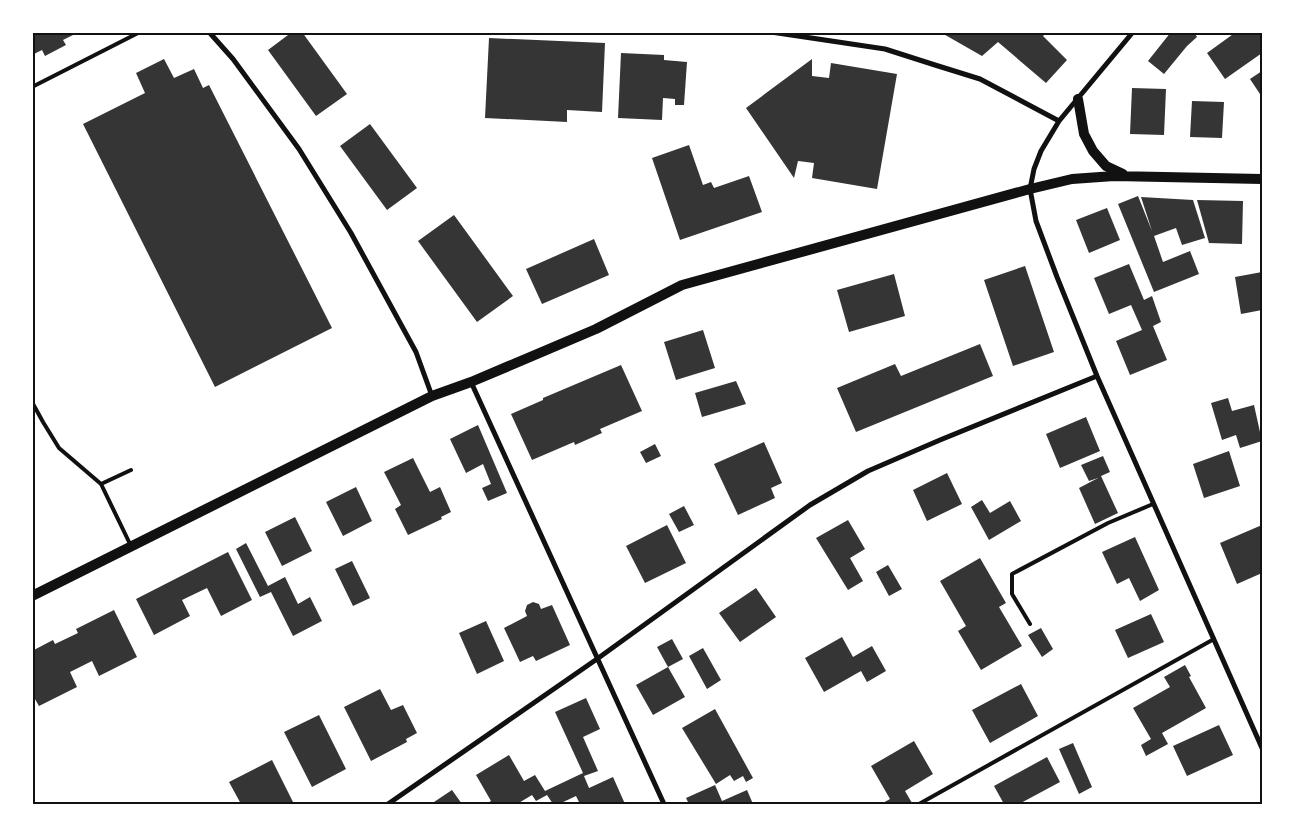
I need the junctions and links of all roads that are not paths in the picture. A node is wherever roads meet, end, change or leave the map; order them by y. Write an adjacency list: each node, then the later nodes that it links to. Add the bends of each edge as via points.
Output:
1 (140, 32): 5 (lane)
2 (209, 32): 13 (street, via 300,149 351,233 416,352)
3 (771, 32): 7 (street, via 884,49 953,70 980,79)
4 (1133, 32): 6 (street)
5 (32, 87)
6 (1078, 99): 7 (street); 8 (main road, via 1084,134 1093,150 1106,166)
7 (1059, 121): 10 (street, via 1041,151)
8 (1128, 176): 9 (main road); 10 (main road, via 1072,179)
9 (1262, 179)
10 (1030, 189): 11 (street, via 1036,221); 12 (main road, via 682,285 596,329)
11 (1097, 376): 17 (street); 22 (street, via 868,471 810,505)
12 (471, 382): 13 (main road); 22 (street)
13 (432, 396): 18 (main road)
14 (32, 402): 16 (lane, via 59,448)
15 (131, 470): 16 (lane)
16 (101, 484): 18 (lane)
17 (1153, 504): 20 (lane, via 1108,523 1012,574 1012,594); 21 (street)
18 (132, 547): 19 (main road)
19 (32, 596)
20 (1030, 624)
21 (1214, 639): 23 (street); 26 (lane)
22 (597, 659): 24 (street); 25 (street)
23 (1262, 748)
24 (388, 804)
25 (664, 804)
26 (919, 804)

